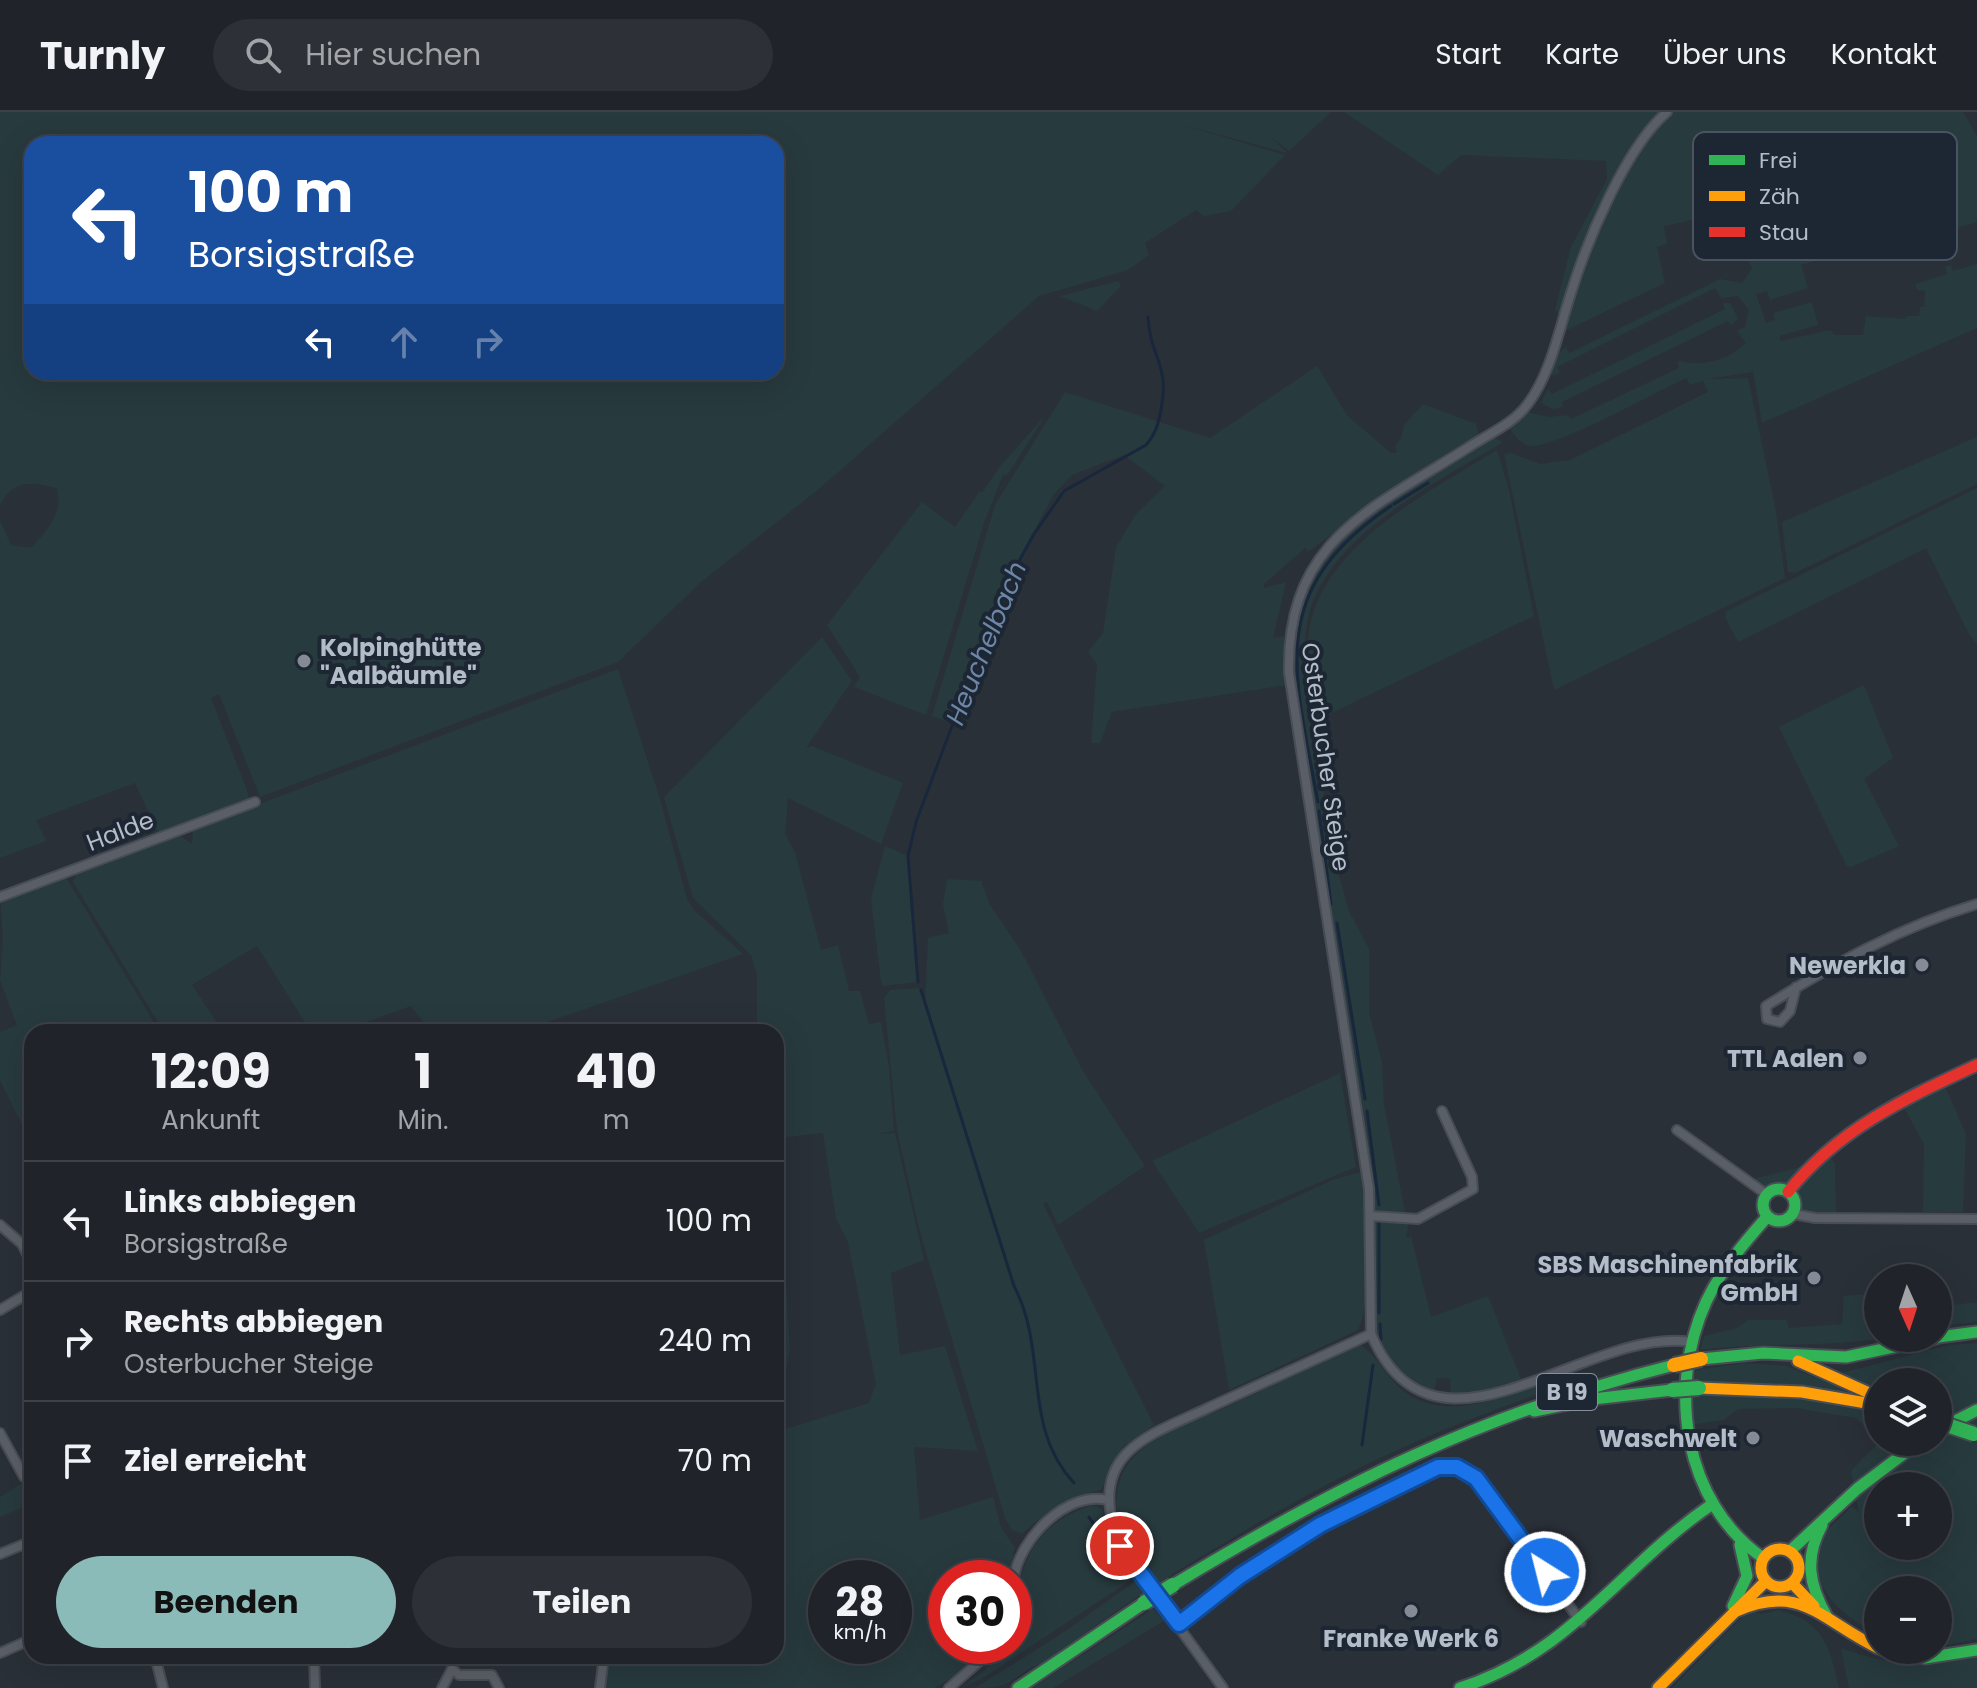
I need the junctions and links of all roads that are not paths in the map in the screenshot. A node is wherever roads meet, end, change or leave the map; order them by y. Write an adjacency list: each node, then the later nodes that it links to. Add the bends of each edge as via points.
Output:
1 (1667, 112): 12 (street, Osterbucher Steige, via 1634,154 1595,227 1557,341 1527,406 1339,534 1308,575 1292,616 1289,673)
2 (255, 802): 3 (street, Halde)
3 (0, 897)
4 (1977, 904): 5 (street, via 1874,942)
5 (1796, 987): 5 (street, via 1766,1006 1767,1019 1780,1022 1787,1017)
6 (1977, 1065): 9 (main road, via 1875,1116 1809,1165)
7 (1442, 1111): 12 (street, via 1473,1189 1418,1219)
8 (1677, 1130): 10 (street)
9 (1788, 1192): 10 (main road, via 1777,1188); 11 (main road, via 1795,1202)
10 (1766, 1194): 13 (main road, via 1762,1206)
11 (1793, 1214): 13 (main road, via 1781,1222); 14 (street)
12 (1371, 1216): 20 (street, Osterbucher Steige)
13 (1767, 1217): 22 (main road, via 1729,1263)
14 (1977, 1219)
15 (0, 1225): 16 (street)
16 (24, 1248)
17 (24, 1296): 18 (street)
18 (0, 1310)
19 (1977, 1332): 21 (main road, B 19)
20 (1371, 1334): 22 (street, via 1379,1354 1405,1383 1451,1399 1495,1393 1652,1341); 35 (street, via 1149,1437 1126,1454)
21 (1952, 1336)
22 (1691, 1342): 36 (main road, via 1682,1412)
23 (1870, 1352): 24 (main road, B 19, via 1846,1357)
24 (1763, 1353): 25 (main road, B 19, via 1810,1365); 30 (main road, B 19, bridge, via 1701,1359 1583,1387)
25 (1864, 1390)
26 (1864, 1403): 30 (main road, B 19, bridge, via 1802,1392 1699,1388 1571,1402)
27 (1977, 1410): 28 (main road)
28 (1952, 1423)
29 (1952, 1427): 32 (main road, bridge)
30 (1464, 1430): 66 (main road, B 19, bridge, via 1310,1504 1144,1603)
31 (0, 1433): 34 (street)
32 (1975, 1434)
33 (1901, 1456): 37 (main road)
34 (24, 1477)
35 (1108, 1500): 43 (street, via 1072,1506 1033,1532); 49 (street, via 1120,1546)
36 (1711, 1505): 38 (main road); 48 (main road, via 1686,1522)
37 (1836, 1507): 40 (main road); 47 (main road, via 1815,1535 1808,1563 1815,1595)
38 (1735, 1537): 42 (main road); 50 (main road, via 1747,1558 1748,1577)
39 (24, 1544): 41 (street)
40 (1790, 1551): 42 (main road, via 1772,1550); 45 (main road, via 1799,1567)
41 (0, 1554)
42 (1763, 1558): 44 (main road, via 1760,1570)
43 (1019, 1560)
44 (1766, 1581): 45 (main road, via 1778,1587); 46 (main road)
45 (1792, 1583): 47 (main road)
46 (1734, 1612): 47 (main road, via 1760,1599 1784,1597); 50 (main road)
47 (1829, 1621): 51 (main road)
48 (1581, 1622): 49 (street, via 1476,1478 1457,1467 1438,1467 1285,1546); 68 (main road, via 1519,1665)
49 (1179, 1624): 67 (street)
50 (1717, 1628): 69 (main road)
51 (1864, 1640)
52 (24, 1642): 54 (street)
53 (1977, 1650): 55 (main road)
54 (0, 1653)
55 (1952, 1654)
56 (157, 1664): 60 (street)
57 (314, 1664): 61 (street)
58 (603, 1664): 64 (street)
59 (976, 1664): 65 (street)
60 (163, 1688)
61 (315, 1688)
62 (442, 1688): 63 (street, via 452,1669 459,1675 492,1675)
63 (499, 1688)
64 (600, 1688)
65 (949, 1688)
66 (1018, 1688)
67 (1223, 1688)
68 (1460, 1688)
69 (1658, 1688)

